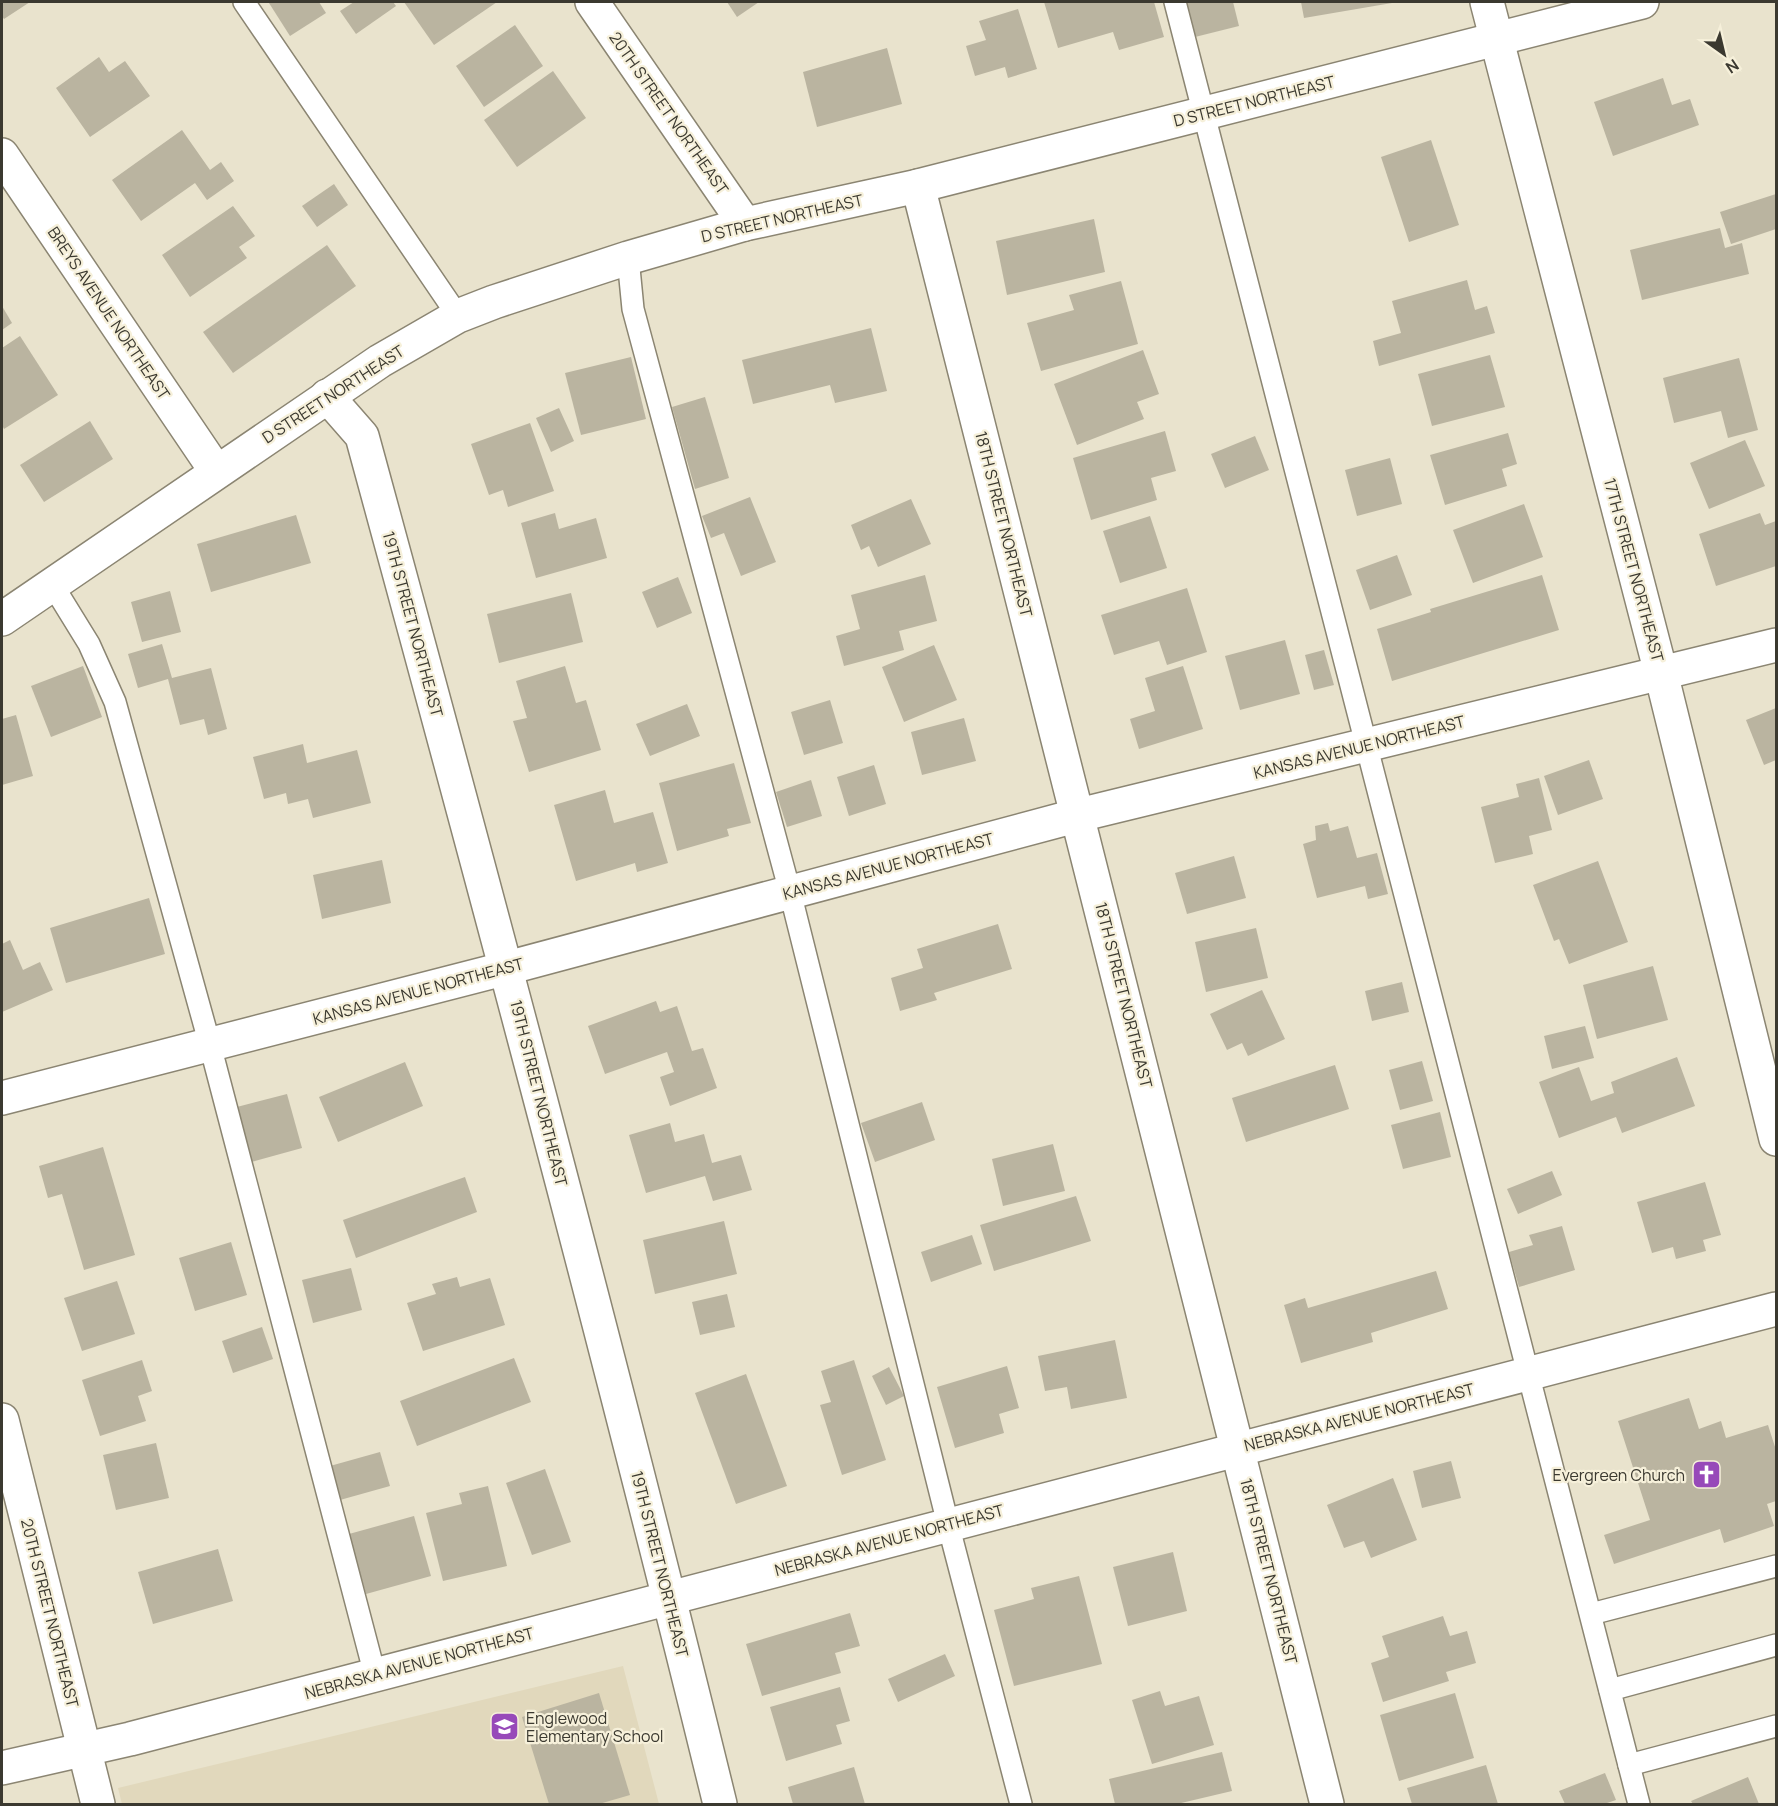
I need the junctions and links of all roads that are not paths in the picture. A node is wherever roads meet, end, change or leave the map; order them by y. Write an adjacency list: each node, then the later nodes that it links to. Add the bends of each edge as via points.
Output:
1 (244, 2): 12 (lane)
2 (592, 2): 10 (street, 20TH STREET NORTHEAST)
3 (1175, 2): 7 (lane)
4 (1487, 2): 6 (street, 17TH STREET NORTHEAST)
5 (1642, 2): 6 (street, D STREET NORTHEAST)
6 (1497, 39): 7 (street, D STREET NORTHEAST); 18 (street, 17TH STREET NORTHEAST)
7 (1202, 114): 9 (street, D STREET NORTHEAST); 19 (lane)
8 (2, 156): 14 (street, BREYS AVENUE NORTHEAST)
9 (918, 186): 10 (street, D STREET NORTHEAST); 20 (street, 18TH STREET NORTHEAST)
10 (745, 224): 11 (street, D STREET NORTHEAST)
11 (628, 258): 12 (street, D STREET NORTHEAST); 21 (lane, via 633,309)
12 (458, 316): 13 (street, D STREET NORTHEAST)
13 (327, 396): 14 (street, D STREET NORTHEAST); 22 (street, 19TH STREET NORTHEAST, via 362,436)
14 (216, 471): 15 (street, D STREET NORTHEAST)
15 (52, 584): 16 (street, D STREET NORTHEAST); 23 (lane, via 89,644 115,702)
16 (2, 619)
17 (1776, 645): 18 (street, KANSAS AVENUE NORTHEAST)
18 (1661, 673): 19 (street, KANSAS AVENUE NORTHEAST); 25 (street, 17TH STREET NORTHEAST)
19 (1367, 746): 20 (street, KANSAS AVENUE NORTHEAST); 27 (lane)
20 (1078, 815): 21 (street, KANSAS AVENUE NORTHEAST); 29 (street, 18TH STREET NORTHEAST)
21 (790, 892): 22 (street, KANSAS AVENUE NORTHEAST); 30 (lane)
22 (507, 968): 23 (street, KANSAS AVENUE NORTHEAST); 32 (street, 19TH STREET NORTHEAST)
23 (210, 1045): 24 (street, KANSAS AVENUE NORTHEAST); 35 (lane)
24 (2, 1098)
25 (1776, 1139)
26 (1776, 1309): 27 (street, NEBRASKA AVENUE NORTHEAST)
27 (1530, 1373): 29 (street, NEBRASKA AVENUE NORTHEAST); 33 (lane)
28 (2, 1420): 38 (street, 20TH STREET NORTHEAST)
29 (1238, 1448): 30 (street, NEBRASKA AVENUE NORTHEAST); 44 (street, 18TH STREET NORTHEAST)
30 (948, 1524): 32 (street, NEBRASKA AVENUE NORTHEAST); 43 (lane)
31 (1776, 1566): 33 (lane)
32 (669, 1597): 35 (street, NEBRASKA AVENUE NORTHEAST); 42 (street, 19TH STREET NORTHEAST)
33 (1591, 1614): 36 (lane)
34 (1776, 1645): 36 (lane)
35 (375, 1675): 38 (street, NEBRASKA AVENUE NORTHEAST)
36 (1610, 1690): 39 (lane)
37 (1776, 1726): 39 (lane)
38 (83, 1748): 40 (street, NEBRASKA AVENUE NORTHEAST); 41 (street, 20TH STREET NORTHEAST)
39 (1629, 1765): 45 (lane)
40 (2, 1768)
41 (98, 1804)
42 (720, 1804)
43 (1021, 1804)
44 (1327, 1804)
45 (1639, 1804)

